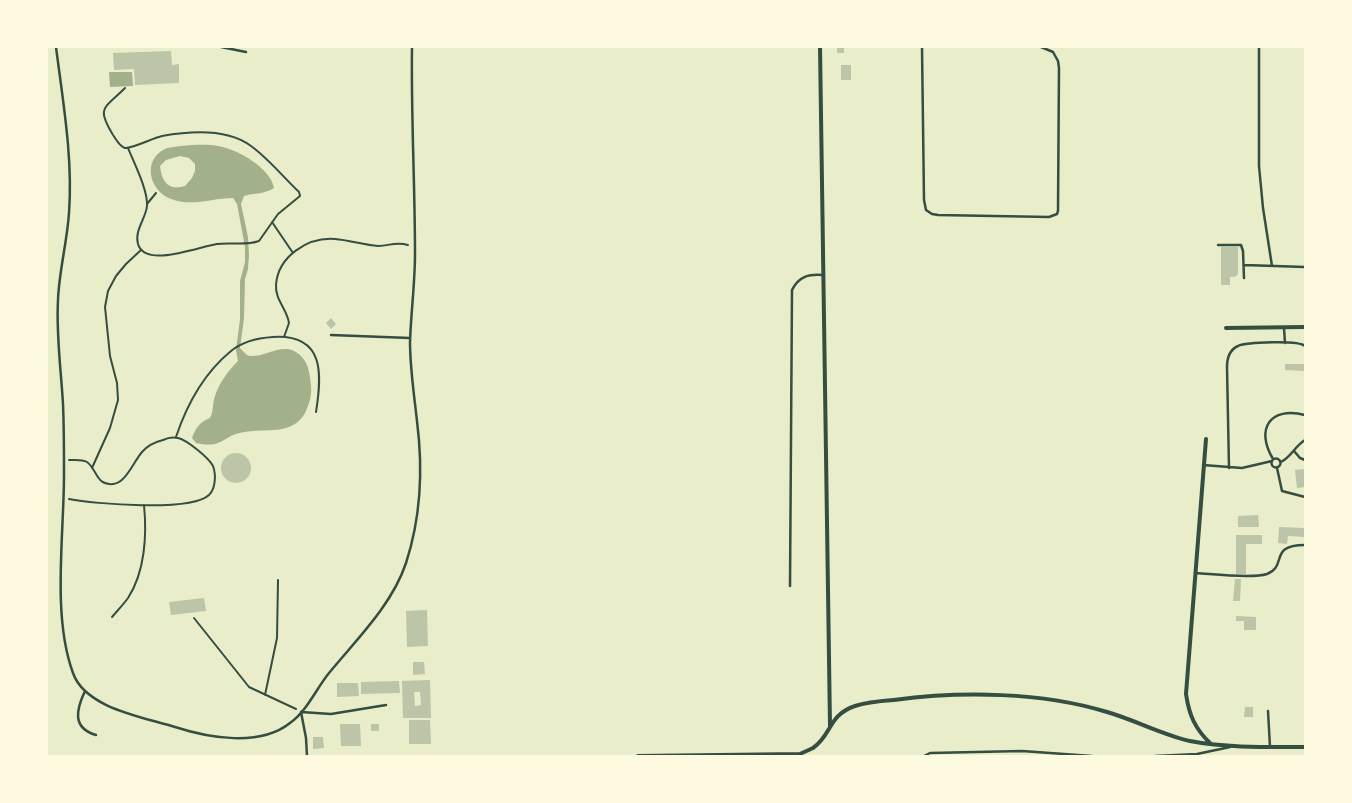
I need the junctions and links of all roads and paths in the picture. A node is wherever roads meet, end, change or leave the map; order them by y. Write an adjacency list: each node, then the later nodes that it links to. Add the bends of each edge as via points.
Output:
1 (56, 47): 37 (lane, via 70,177 68,219 57,303)
2 (221, 47): 8 (lane)
3 (412, 47): 15 (lane)
4 (820, 47): 21 (street)
5 (922, 47): 6 (lane, via 926,210 932,214 1049,217 1058,211 1058,61 1054,52)
6 (1041, 47)
7 (1259, 47): 19 (lane, via 1259,166)
8 (246, 52)
9 (125, 88): 10 (path, via 102,114 117,141)
10 (128, 148): 12 (path); 13 (path, via 167,135 208,133 240,140 250,145 279,170 300,194 299,198)
11 (156, 193): 12 (path)
12 (147, 205): 16 (path, via 137,238)
13 (272, 222): 16 (path, via 262,239 254,243 218,244 177,255 153,254); 17 (path)
14 (1218, 245): 18 (lane, via 1241,245)
15 (415, 247): 17 (path, via 398,243 377,246 325,239 305,245); 28 (lane)
16 (141, 250): 42 (path, via 116,276 108,291 105,307 118,400 110,428)
17 (293, 253): 27 (path, via 279,272 276,285 278,299 289,323)
18 (1244, 266): 19 (lane); 22 (lane)
19 (1272, 266): 20 (lane)
20 (1305, 267)
21 (823, 275): 51 (lane, via 806,275 800,278 792,290); 59 (street)
22 (1244, 278)
23 (1284, 327): 24 (street); 25 (street); 29 (lane)
24 (1305, 327)
25 (1226, 328)
26 (331, 335): 28 (lane)
27 (284, 337): 31 (path, via 301,341 308,345 314,354 320,384); 33 (path, via 256,339 232,350 216,365 191,398)
28 (410, 338): 58 (lane, via 420,456 420,491 416,530 405,568 386,602 320,684)
29 (1285, 343): 30 (lane, via 1299,343); 43 (lane, via 1243,344 1232,350 1229,355)
30 (1305, 346)
31 (316, 412)
32 (1305, 415): 38 (lane, via 1283,413 1268,424 1265,430 1265,444)
33 (176, 437): 42 (path, via 156,442 142,451 120,481 114,484 100,481); 47 (path, via 208,460 215,476 212,491 209,496 193,501 173,505)
34 (1206, 439): 41 (street)
35 (1305, 440): 36 (lane)
36 (1294, 451): 39 (lane); 40 (lane)
37 (64, 459): 42 (path, via 85,461); 45 (lane)
38 (1273, 460): 40 (lane, via 1277,458); 43 (lane, via 1250,467); 44 (lane, via 1273,466)
39 (1305, 460)
40 (1281, 462): 44 (lane)
41 (1203, 465): 43 (lane); 49 (street)
42 (92, 468)
43 (1229, 468)
44 (1277, 468): 46 (lane, via 1282,491)
45 (64, 498): 47 (path, via 96,504); 54 (lane, via 62,610 74,677)
46 (1305, 498)
47 (144, 505): 52 (path, via 145,542 136,580 128,598)
48 (1305, 545): 49 (lane, via 1285,548 1273,570 1267,574)
49 (1195, 573): 61 (street, via 1186,694 1193,722 1200,734)
50 (278, 580): 55 (path, via 277,638)
51 (790, 586)
52 (112, 617)
53 (194, 618): 55 (path, via 244,682)
54 (84, 691): 58 (lane, via 99,702 115,708 184,730 222,737 257,737 290,724); 60 (lane, via 77,711 78,718 84,730)
55 (265, 695): 58 (path)
56 (386, 705): 58 (lane, via 332,714)
57 (1268, 710): 63 (lane)
58 (301, 712): 65 (lane)
59 (830, 726): 61 (street, via 841,713 857,705 909,698 988,695 1028,698 1106,711 1188,740); 66 (street, via 814,748 800,754)
60 (96, 736)
61 (1211, 744): 62 (street)
62 (1234, 746): 63 (street); 69 (lane, via 1197,754)
63 (1270, 747): 64 (street)
64 (1305, 747)
65 (307, 756)
66 (638, 756)
67 (924, 756): 68 (lane, via 930,753 993,751)
68 (1092, 756)
69 (1154, 756)

